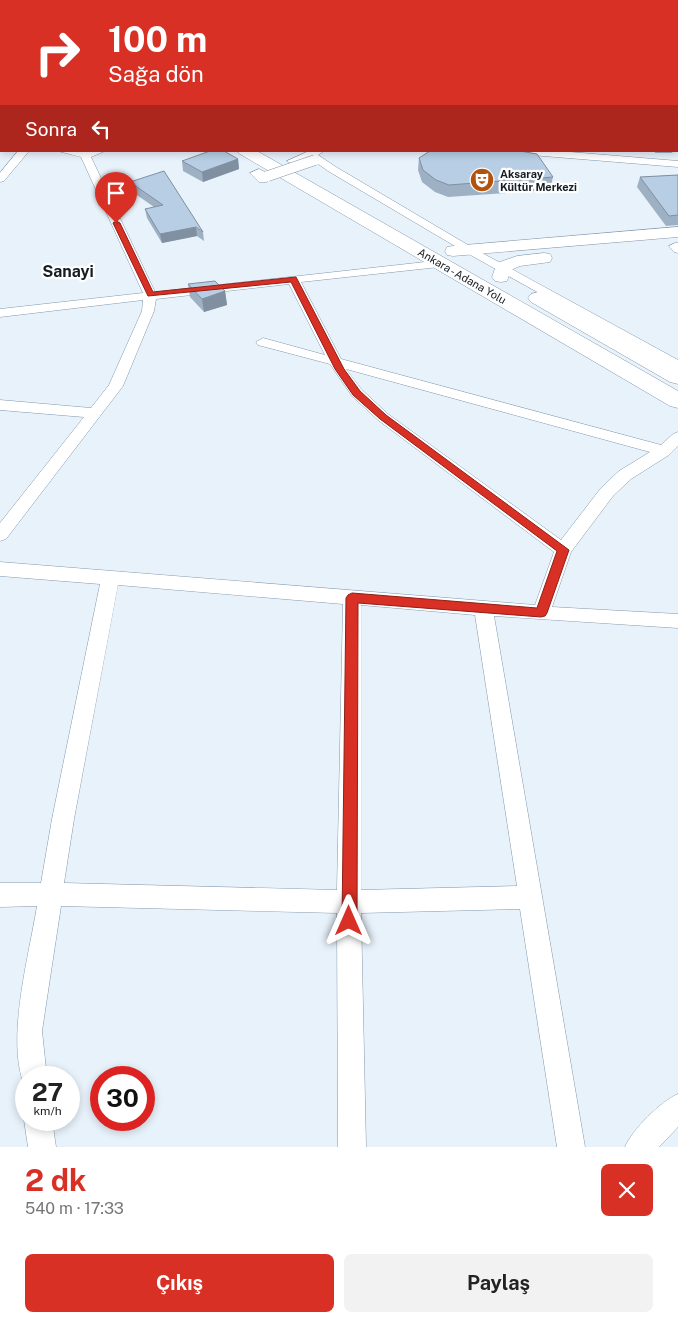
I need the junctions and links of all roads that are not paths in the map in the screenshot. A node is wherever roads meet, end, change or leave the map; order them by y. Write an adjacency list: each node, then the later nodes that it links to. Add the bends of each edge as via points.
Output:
1 (23, 152): 13 (street)
2 (247, 152): 15 (highway, Ankara - Adana Yolu)
3 (277, 152): 8 (highway, Ankara - Adana Yolu)
4 (542, 152): 7 (street)
5 (84, 153): 18 (street)
6 (314, 154): 8 (street); 12 (street, bridge); 15 (street)
7 (611, 155): 9 (street)
8 (292, 161): 15 (highway, Ankara - Adana Yolu)
9 (664, 163): 10 (street); 11 (street)
10 (678, 164)
11 (673, 174)
12 (266, 178)
13 (0, 179)
14 (677, 243): 15 (main road); 16 (main road, via 517,261)
15 (454, 254): 16 (highway, Ankara - Adana Yolu); 17 (street); 24 (highway, Ankara - Adana Yolu)
16 (502, 272): 22 (street); 23 (highway, Ankara - Adana Yolu)
17 (293, 279): 18 (street); 21 (street)
18 (150, 294): 19 (street); 26 (street, via 148,311 116,386)
19 (0, 313)
20 (263, 342): 21 (street)
21 (336, 362): 28 (street); 30 (street, via 357,393 383,417)
22 (678, 366)
23 (678, 377)
24 (678, 400)
25 (0, 405): 26 (street)
26 (96, 413): 29 (street)
27 (678, 438): 28 (street)
28 (664, 451): 30 (street, via 625,475 607,492)
29 (0, 535)
30 (563, 550): 35 (street)
31 (0, 569): 32 (street)
32 (110, 579): 33 (street); 37 (street)
33 (352, 598): 34 (street); 40 (street)
34 (483, 608): 35 (street); 39 (street)
35 (541, 613): 36 (street)
36 (678, 621)
37 (51, 894): 38 (street); 40 (street); 41 (street, via 29,1031)
38 (0, 895)
39 (530, 897): 40 (street); 46 (street)
40 (349, 902): 45 (street)
41 (33, 1066)
42 (678, 1108): 47 (street)
43 (40, 1131): 44 (street)
44 (42, 1147)
45 (352, 1147)
46 (571, 1147)
47 (639, 1147)

